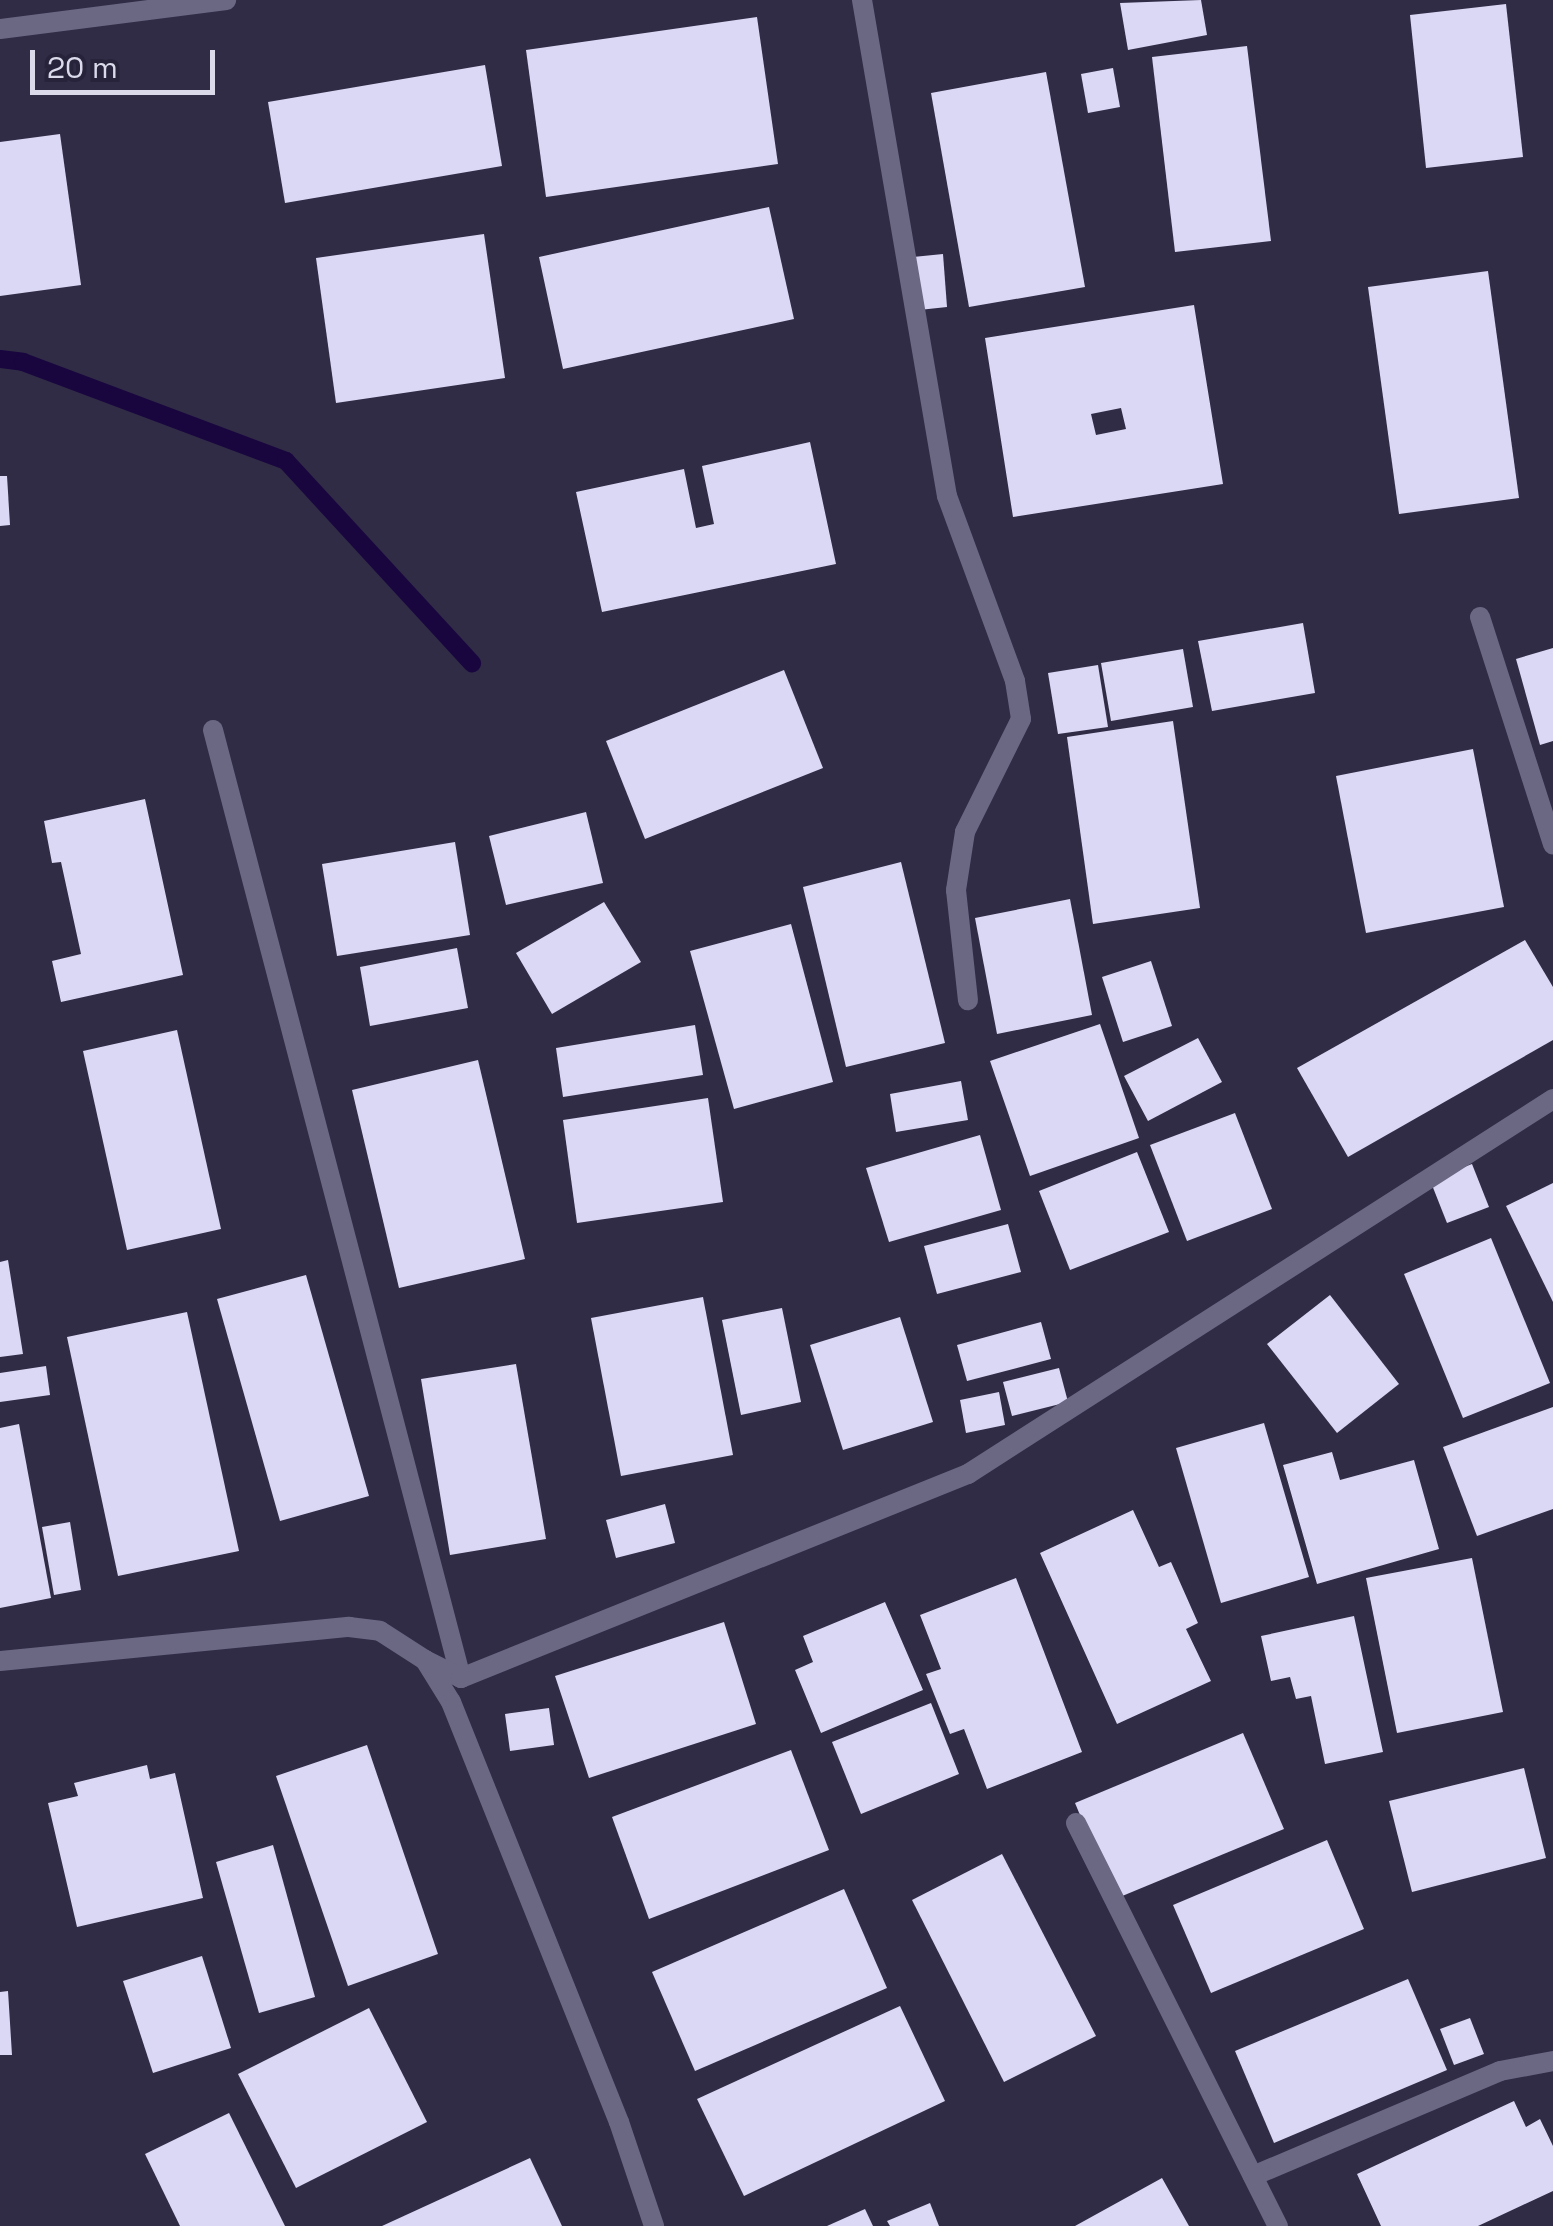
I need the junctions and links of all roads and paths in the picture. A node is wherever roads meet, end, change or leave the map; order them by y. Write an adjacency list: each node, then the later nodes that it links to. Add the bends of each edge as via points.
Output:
1 (226, 0): 3 (street)
2 (864, 0): 7 (street, via 947,496 1016,680 1020,719 966,832 956,890)
3 (0, 29)
4 (1480, 617): 6 (street)
5 (214, 730): 11 (street)
6 (1553, 846)
7 (968, 1000)
8 (1553, 1098): 11 (street, via 968,1474)
9 (425, 1660): 10 (street, via 380,1631 349,1627); 11 (street); 15 (street, via 465,1738)
10 (0, 1661)
11 (461, 1678)
12 (1076, 1823): 14 (street)
13 (1553, 2061): 14 (street, via 1500,2071)
14 (1254, 2176): 16 (street)
15 (654, 2226)
16 (1278, 2226)

